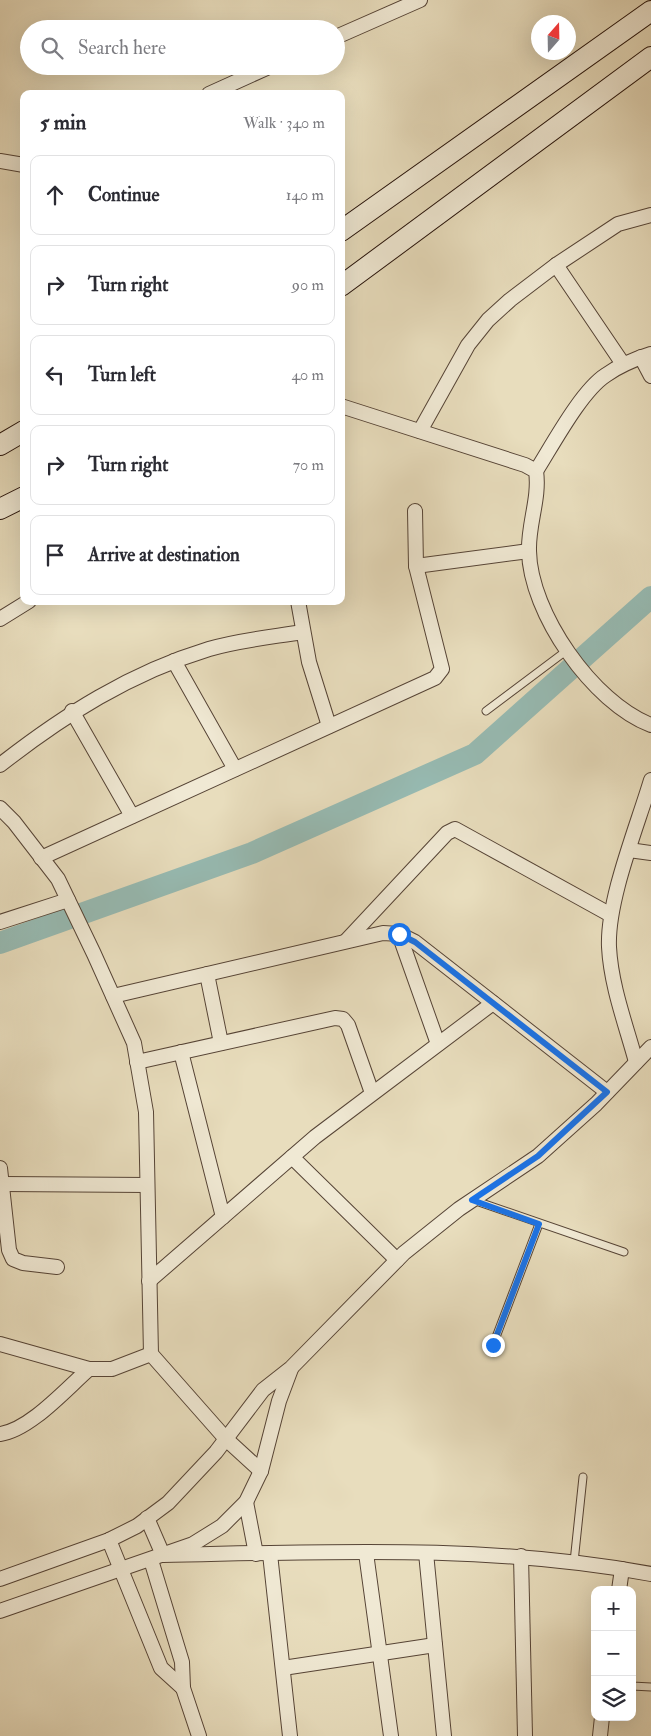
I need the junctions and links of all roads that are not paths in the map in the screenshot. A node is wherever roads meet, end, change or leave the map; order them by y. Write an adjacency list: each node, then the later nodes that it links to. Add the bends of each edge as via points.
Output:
1 (420, 0): 3 (street)
2 (651, 11): 10 (street)
3 (345, 33)
4 (651, 57): 12 (street)
5 (251, 75): 6 (street)
6 (218, 90)
7 (0, 161): 8 (street)
8 (20, 164)
9 (651, 215): 11 (street, via 618,224)
10 (345, 228)
11 (556, 265): 14 (street); 17 (street, via 488,320 468,346)
12 (345, 283)
13 (646, 355): 14 (street); 15 (street)
14 (623, 364): 20 (street, via 604,375 578,404)
15 (651, 376)
16 (345, 407): 17 (street)
17 (420, 431): 20 (street)
18 (20, 433): 19 (street)
19 (0, 444)
20 (536, 471): 24 (street, via 538,484)
21 (20, 499): 22 (street)
22 (0, 509)
23 (414, 511): 25 (street)
24 (529, 551): 25 (street); 30 (street, via 536,593)
25 (416, 566): 35 (street, via 442,669 435,678)
26 (23, 605): 28 (street)
27 (299, 605): 29 (street)
28 (0, 619)
29 (303, 632): 31 (street, via 211,649); 35 (street)
30 (569, 656): 32 (lane); 34 (street, via 596,687 641,722)
31 (174, 661): 33 (street); 37 (street)
32 (486, 710)
33 (72, 712): 36 (street); 40 (street)
34 (651, 725)
35 (329, 726): 37 (street)
36 (0, 765)
37 (235, 769): 40 (street)
38 (651, 780): 41 (street)
39 (0, 808): 43 (street)
40 (132, 816): 43 (street)
41 (629, 850): 42 (street); 45 (street)
42 (651, 854)
43 (41, 858): 44 (street, via 58,879)
44 (68, 900): 46 (street); 50 (street)
45 (611, 915): 48 (street, via 455,829 447,833); 57 (street, via 612,975)
46 (0, 922)
47 (399, 934): 48 (street, via 383,932); 51 (street, via 415,942); 53 (street)
48 (346, 941): 49 (street)
49 (207, 974): 50 (street); 52 (street)
50 (113, 996): 56 (street, via 134,1043)
51 (493, 1003): 53 (street); 58 (street)
52 (221, 1043): 55 (street); 59 (street, via 335,1018 343,1019)
53 (438, 1044): 59 (street)
54 (651, 1047): 57 (street)
55 (181, 1052): 56 (street); 65 (street)
56 (137, 1062): 63 (street, via 146,1112)
57 (636, 1062): 58 (street)
58 (607, 1092): 64 (street, via 538,1156)
59 (372, 1094): 60 (street)
60 (292, 1157): 65 (street); 68 (street)
61 (0, 1168): 62 (street)
62 (3, 1184): 63 (street); 69 (street, via 12,1259)
63 (147, 1185): 70 (street)
64 (472, 1200): 66 (lane); 68 (street)
65 (222, 1217): 70 (street)
66 (539, 1224): 67 (lane); 72 (lane)
67 (624, 1252)
68 (397, 1260): 74 (street)
69 (57, 1268)
70 (149, 1281): 73 (street)
71 (0, 1344): 75 (street)
72 (493, 1345)
73 (150, 1354): 75 (street, via 112,1369); 77 (street)
74 (291, 1368): 77 (street, via 263,1390); 78 (street)
75 (89, 1369): 76 (street, via 23,1426)
76 (0, 1434)
77 (226, 1439): 78 (street); 81 (street, via 168,1503)
78 (261, 1471): 80 (street)
79 (583, 1477): 88 (lane)
80 (246, 1502): 85 (street); 87 (street, via 222,1526 193,1544)
81 (147, 1518): 82 (street); 87 (street)
82 (109, 1540): 90 (street); 92 (street)
83 (366, 1553): 84 (street); 85 (street); 96 (street)
84 (426, 1553): 86 (street); 95 (street)
85 (263, 1554): 87 (street); 97 (street)
86 (521, 1556): 88 (street); 106 (street)
87 (157, 1558): 90 (street); 100 (street, via 182,1662)
88 (574, 1562): 89 (street)
89 (622, 1569): 91 (street); 93 (street)
90 (120, 1570): 94 (street); 100 (street, via 161,1668)
91 (651, 1574)
92 (0, 1579)
93 (620, 1586)
94 (0, 1611)
95 (435, 1645): 96 (street); 105 (street)
96 (380, 1655): 97 (street); 104 (street)
97 (283, 1668): 103 (street)
98 (636, 1686): 99 (lane)
99 (651, 1687)
100 (184, 1688): 102 (street)
101 (602, 1721): 107 (street)
102 (199, 1736)
103 (290, 1736)
104 (391, 1736)
105 (444, 1736)
106 (525, 1736)
107 (600, 1736)

